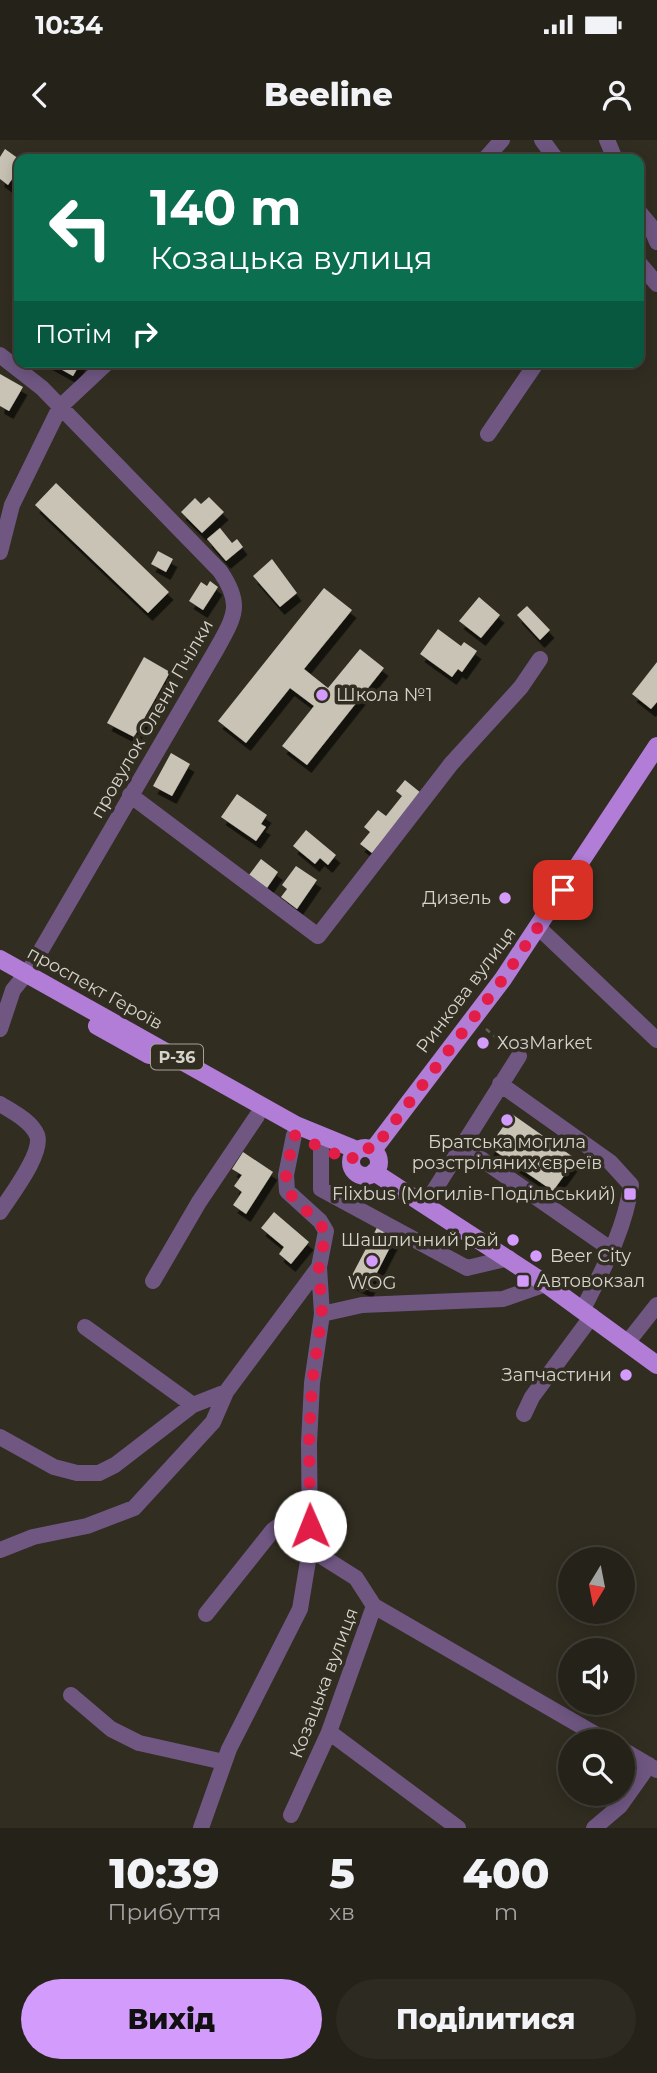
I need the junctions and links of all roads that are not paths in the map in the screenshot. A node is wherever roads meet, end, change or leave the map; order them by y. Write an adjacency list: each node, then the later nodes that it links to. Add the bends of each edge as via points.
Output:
1 (502, 140): 2 (street)
2 (489, 154)
3 (644, 218): 4 (street)
4 (657, 242)
5 (19, 368): 8 (street, провулок Олени Пчілки)
6 (102, 368): 8 (street)
7 (533, 368): 9 (street)
8 (60, 407): 10 (street, via 12,505); 13 (street, провулок Олени Пчілки, via 220,571 236,601 228,630)
9 (488, 435)
10 (0, 552)
11 (540, 659): 13 (street, via 521,687 451,764 318,936)
12 (657, 746): 14 (main road, Ринкова вулиця)
13 (130, 795): 17 (street, провулок Олени Пчілки)
14 (538, 927): 19 (street); 27 (main road, Ринкова вулиця, via 503,979)
15 (0, 959): 17 (main road, проспект Героїв / Р-36)
16 (0, 970): 17 (main road, проспект Героїв / Р-36)
17 (23, 978): 18 (street, провулок Олени Пчілки, via 13,990); 23 (main road, проспект Героїв / Р-36); 27 (main road, проспект Героїв / Р-36, via 296,1125)
18 (0, 1029)
19 (657, 1040)
20 (519, 1056): 21 (street)
21 (500, 1084): 25 (street); 31 (street, via 610,1161 631,1185 628,1208)
22 (0, 1104): 30 (street, via 25,1120 37,1135 39,1148)
23 (257, 1116): 24 (main road, проспект Героїв / Р-36); 34 (street)
24 (294, 1135): 26 (main road, проспект Героїв / Р-36); 33 (street, via 287,1191 326,1231)
25 (461, 1145): 29 (street); 31 (street)
26 (320, 1149): 27 (main road, проспект Героїв / Р-36); 32 (street, via 321,1189 467,1268)
27 (360, 1154): 28 (main road, via 379,1162); 28 (main road, Р-36, via 358,1174)
28 (374, 1172): 29 (main road)
29 (425, 1205): 32 (main road)
30 (0, 1212)
31 (612, 1250): 37 (street)
32 (509, 1258): 35 (main road)
33 (319, 1267): 38 (street); 42 (street)
34 (153, 1281)
35 (546, 1284): 37 (main road); 38 (street, via 503,1299 362,1305)
36 (657, 1305): 40 (street)
37 (587, 1312): 40 (main road); 44 (street)
38 (322, 1314): 46 (street, via 311,1395)
39 (85, 1326): 43 (street)
40 (627, 1343): 41 (main road)
41 (657, 1366)
42 (226, 1392): 43 (street); 48 (street, via 213,1422 134,1508)
43 (193, 1405): 45 (street, via 99,1473 77,1474 54,1467)
44 (524, 1414)
45 (0, 1437)
46 (310, 1504): 47 (street); 50 (street, via 273,1530)
47 (310, 1549): 49 (street, Козацька вулиця, via 356,1578); 55 (street, via 300,1609)
48 (0, 1550)
49 (374, 1606): 52 (street); 53 (street, Козацька вулиця)
50 (205, 1614)
51 (71, 1695): 55 (street, via 111,1729 139,1743)
52 (586, 1729)
53 (329, 1732): 57 (street, Козацька вулиця); 60 (street)
54 (635, 1757): 56 (street)
55 (224, 1762): 59 (street)
56 (653, 1767): 58 (street)
57 (291, 1815)
58 (599, 1827)
59 (201, 1828)
60 (458, 1828)

